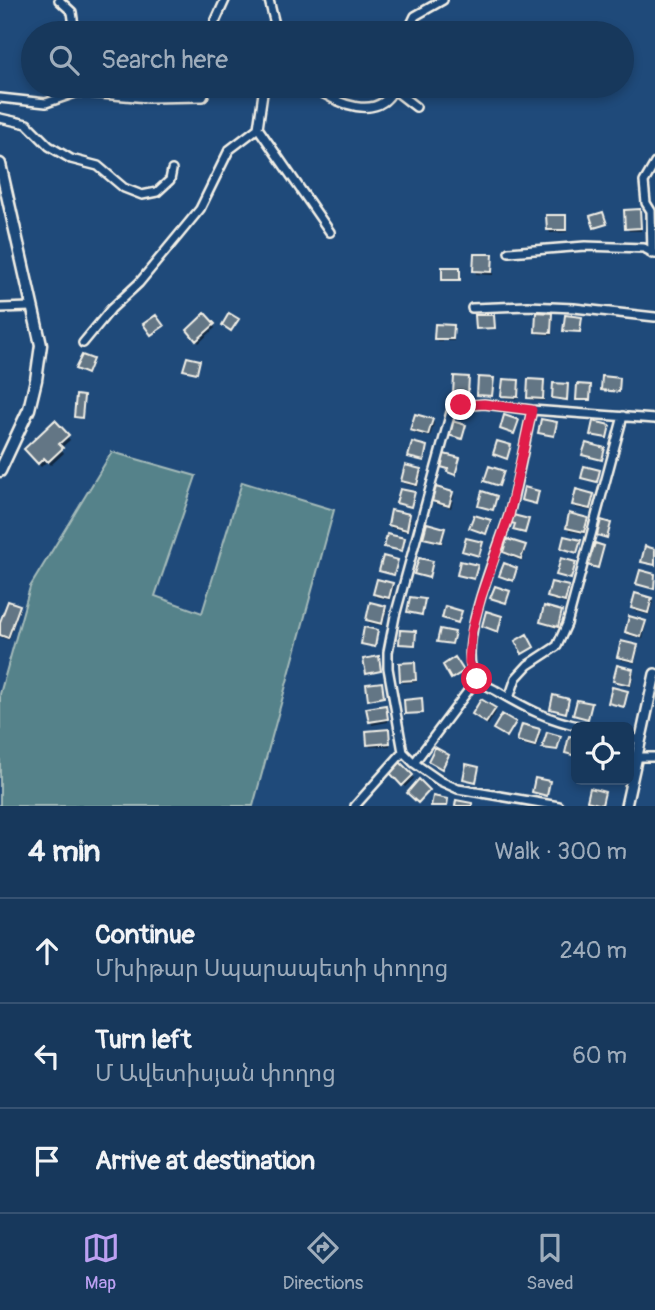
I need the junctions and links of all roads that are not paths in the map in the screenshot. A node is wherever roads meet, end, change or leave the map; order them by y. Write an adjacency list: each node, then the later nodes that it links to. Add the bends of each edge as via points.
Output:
1 (59, 0): 5 (street, via 72,12)
2 (225, 0): 6 (street)
3 (269, 0): 7 (street)
4 (443, 0): 8 (street)
5 (73, 21)
6 (215, 21)
7 (274, 21)
8 (413, 21)
9 (0, 98): 10 (street, via 46,103)
10 (61, 98)
11 (261, 98): 17 (street)
12 (330, 98): 13 (street, via 370,107)
13 (388, 98)
14 (406, 98): 15 (street)
15 (416, 107)
16 (0, 118): 20 (street, via 27,124 49,146 71,159 99,166 124,188 142,195 157,192 170,180)
17 (258, 128): 21 (street); 28 (street, via 229,150 200,209)
18 (655, 163): 23 (street, via 644,182 646,203 652,211)
19 (0, 164): 24 (main road)
20 (172, 170)
21 (330, 232)
22 (509, 252): 23 (street, via 585,246 644,248)
23 (654, 254)
24 (32, 307): 25 (street); 32 (main road, via 41,345 36,380 29,409)
25 (0, 308)
26 (472, 308): 27 (street, via 574,308)
27 (655, 317)
28 (83, 343)
29 (532, 410): 30 (street); 34 (street, via 509,515 471,634 469,662); 39 (street, via 461,405 447,422 388,652)
30 (623, 416): 31 (street); 35 (street, via 567,624 557,646 516,678)
31 (655, 419)
32 (0, 471)
33 (655, 674): 38 (street)
34 (477, 679): 35 (street); 42 (street)
35 (509, 698): 36 (street)
36 (571, 725)
37 (634, 738): 38 (street)
38 (640, 740): 40 (street)
39 (403, 752): 42 (street); 43 (street)
40 (637, 757): 41 (street); 45 (street)
41 (655, 757)
42 (414, 763): 44 (street, via 458,789)
43 (355, 806)
44 (559, 806)
45 (626, 806)

